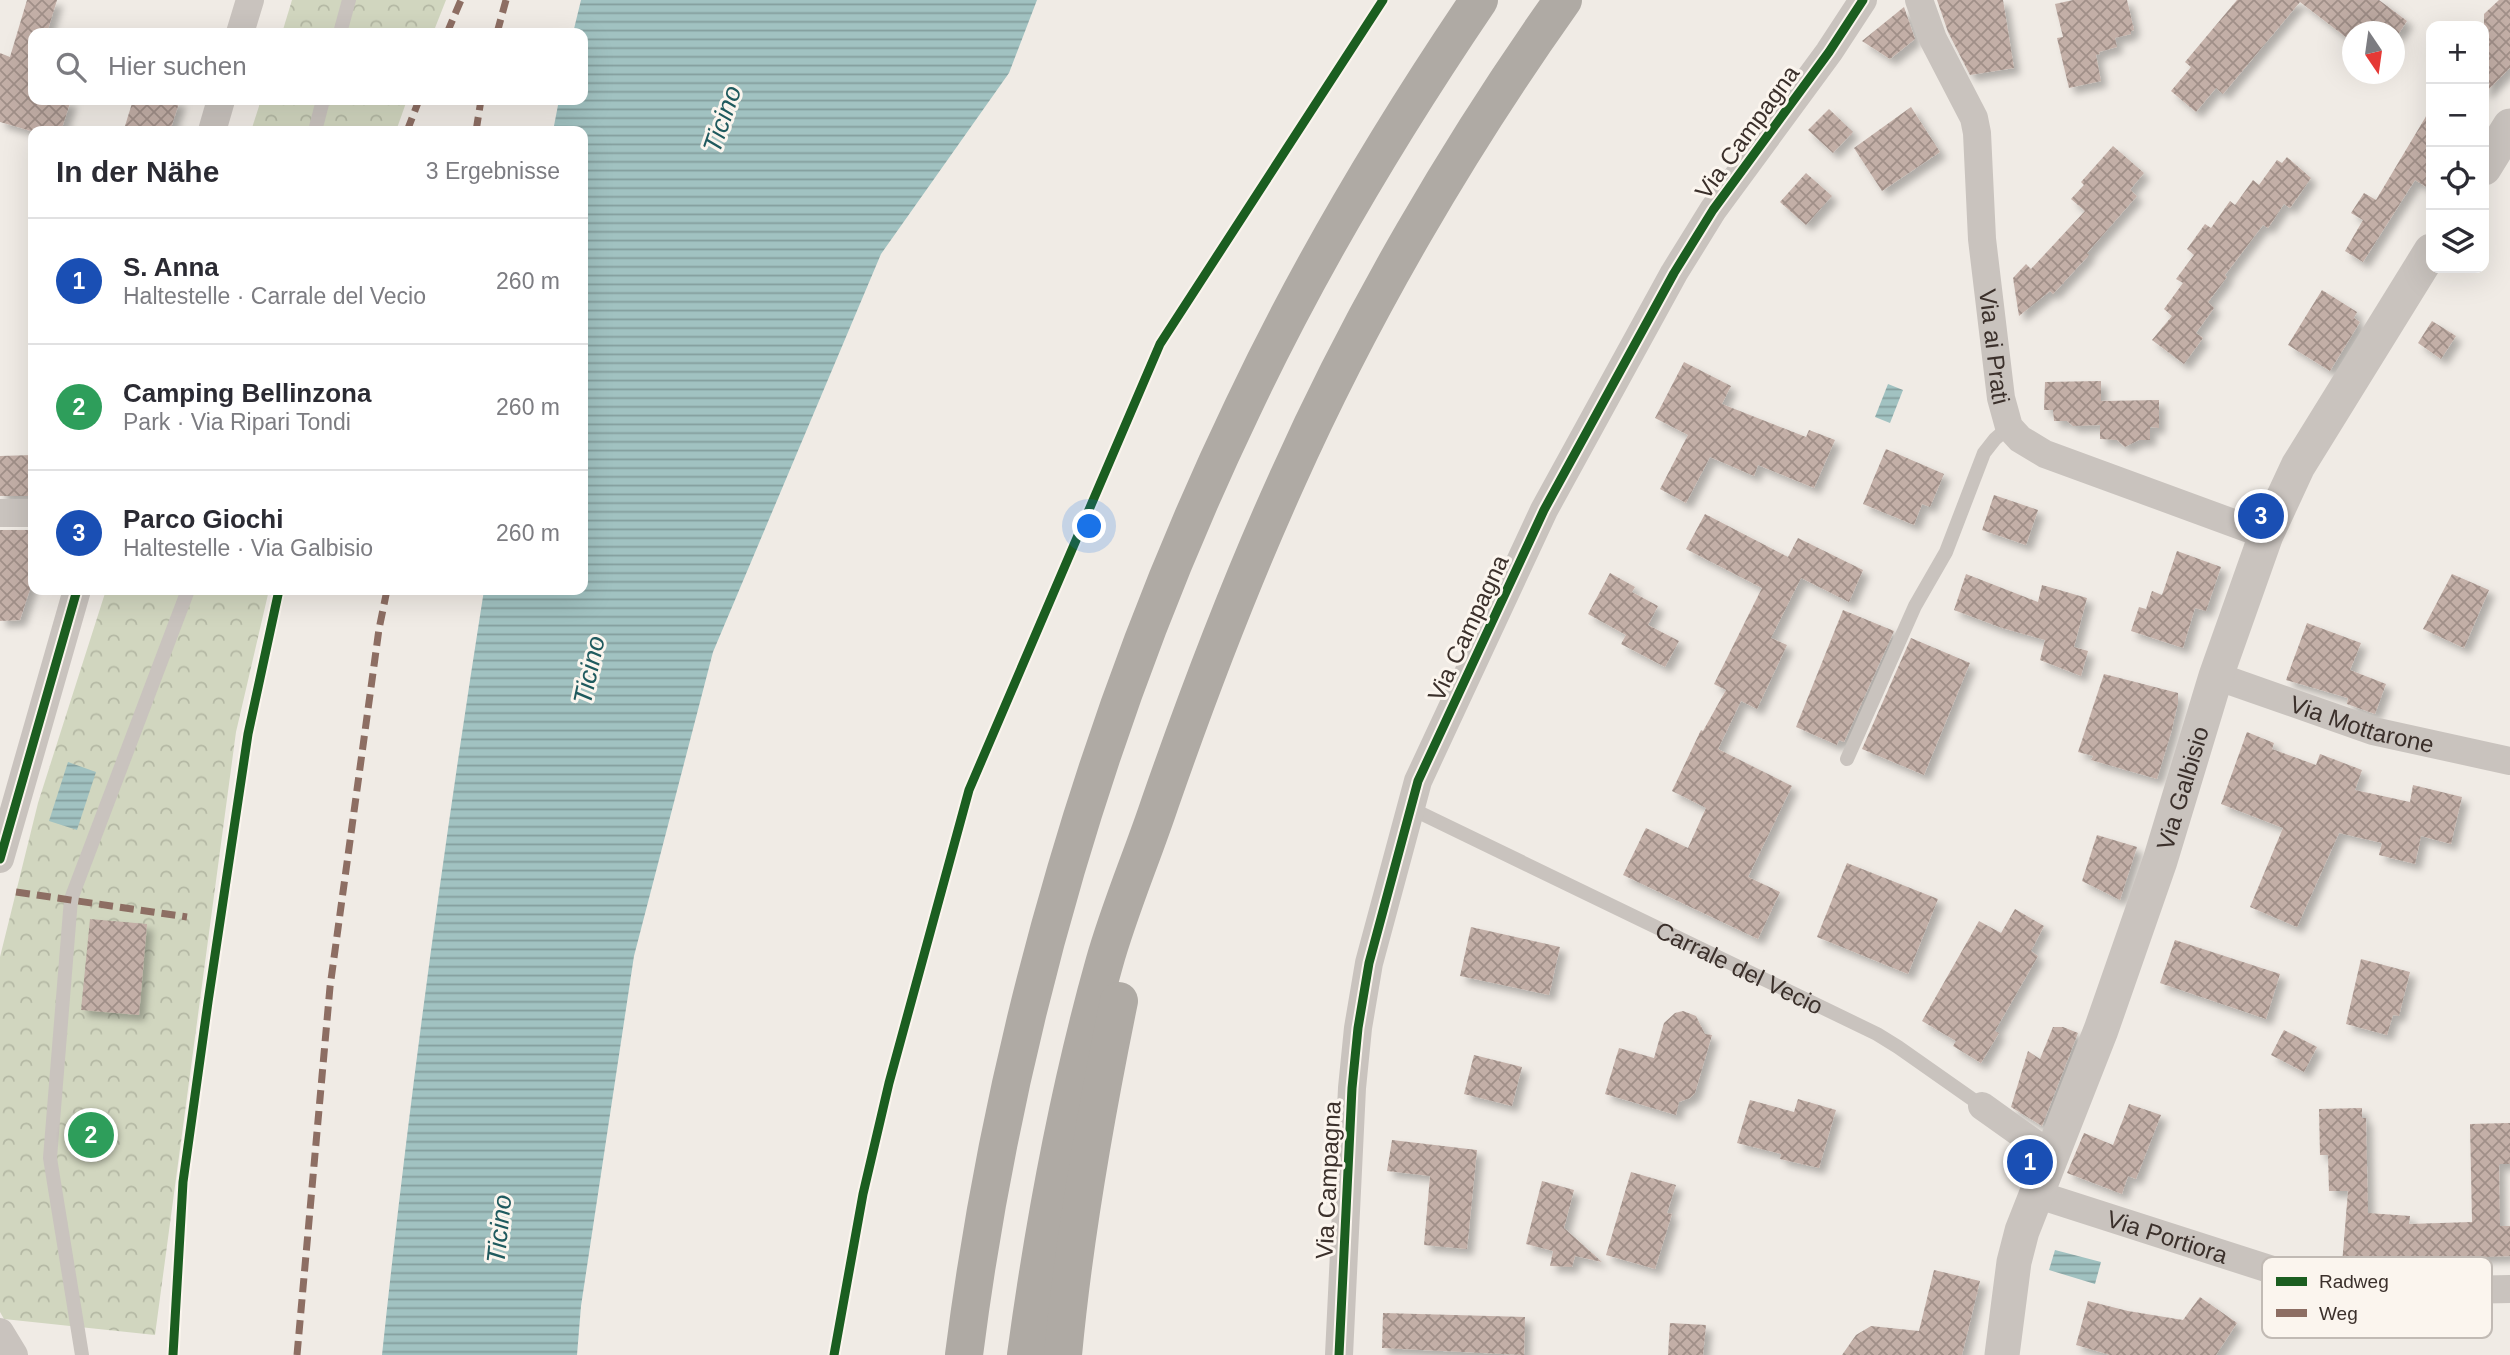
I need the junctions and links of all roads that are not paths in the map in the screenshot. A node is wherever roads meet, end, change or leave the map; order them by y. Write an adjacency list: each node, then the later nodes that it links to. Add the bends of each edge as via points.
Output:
1 (250, 0): 7 (street)
2 (349, 0): 8 (lane)
3 (1479, 0): 37 (highway, via 1362,185 1306,284 1243,407 1158,601 1093,785 1032,997 983,1231)
4 (1563, 0): 25 (highway, via 1460,156 1317,416 1220,637)
5 (1863, 0): 26 (street, Via Campagna, via 1713,210 1674,273 1544,510 1418,781)
6 (1919, 0): 16 (street, Via ai Prati, via 1978,133 1985,264 1996,366)
7 (242, 28)
8 (341, 28)
9 (220, 105): 11 (street)
10 (322, 105): 12 (lane)
11 (213, 126)
12 (315, 126)
13 (2510, 126): 14 (street)
14 (2489, 160)
15 (2426, 259): 19 (street, Via Galbisio, via 2298,466)
16 (2009, 428): 19 (street, Via ai Prati, via 2045,454); 23 (lane, via 1984,453 1946,552 1915,606)
17 (0, 513): 18 (street)
18 (28, 513)
19 (2266, 535): 22 (street, Via Galbisio)
20 (76, 595): 27 (street)
21 (186, 595): 36 (lane, via 71,899 50,1158)
22 (2216, 676): 24 (street, Via Mottarone, via 2373,732); 29 (street, Via Galbisio, via 2160,861)
23 (1847, 759)
24 (2510, 761)
25 (1161, 801): 38 (highway, via 1105,960 1079,1060); 39 (highway, via 1099,1104)
26 (1410, 808): 28 (lane, Carrale del Vecio, via 1877,1034); 40 (street, Via Campagna, via 1369,963 1358,1028)
27 (0, 859)
28 (1982, 1106): 29 (street, Carrale del Vecio)
29 (2052, 1156): 30 (street, Via Galbisio)
30 (2036, 1194): 31 (street, Via Portiora); 41 (street, Via Galbisio, via 2018,1245)
31 (2262, 1268)
32 (2492, 1289): 33 (street, Via Portiora)
33 (2510, 1289)
34 (0, 1332): 35 (street)
35 (15, 1355)
36 (82, 1355)
37 (964, 1355)
38 (1026, 1355)
39 (1063, 1355)
40 (1339, 1355)
41 (2002, 1355)

